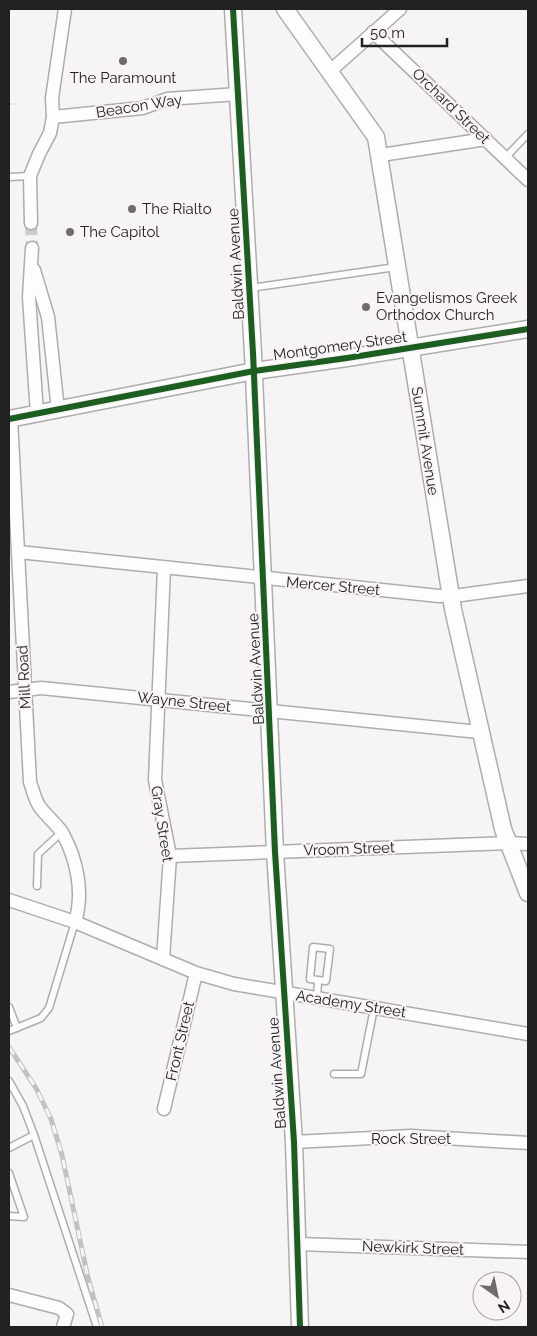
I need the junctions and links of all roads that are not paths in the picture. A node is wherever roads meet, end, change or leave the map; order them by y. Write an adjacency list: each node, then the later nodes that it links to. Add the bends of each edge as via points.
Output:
1 (65, 9): 8 (street, via 52,98)
2 (233, 9): 7 (main road, Baldwin Avenue)
3 (285, 9): 6 (main road, Summit Avenue)
4 (400, 9): 5 (street)
5 (373, 32): 6 (street); 10 (street, Orchard Street)
6 (329, 72): 11 (main road, Summit Avenue, via 376,137)
7 (232, 95): 8 (street, Beacon Way, via 167,100 143,108); 20 (main road, Baldwin Avenue)
8 (53, 117): 13 (street, via 50,133)
9 (528, 134): 12 (lane)
10 (486, 139): 11 (street); 12 (street, Orchard Street)
11 (381, 155): 19 (main road, Summit Avenue)
12 (505, 158): 15 (street, Orchard Street)
13 (30, 176): 14 (lane); 16 (street)
14 (9, 178)
15 (528, 180)
16 (31, 223)
17 (32, 248): 18 (street)
18 (32, 265): 24 (street, via 48,317); 25 (street, via 29,297)
19 (397, 267): 20 (lane); 22 (main road, Summit Avenue)
20 (250, 288): 23 (main road, Baldwin Avenue)
21 (528, 329): 22 (main road, Montgomery Street)
22 (410, 349): 23 (main road, Montgomery Street); 31 (main road, Summit Avenue)
23 (254, 371): 24 (main road, Montgomery Street); 29 (main road, Baldwin Avenue)
24 (58, 410): 25 (main road, Montgomery Street)
25 (37, 414): 26 (main road, Montgomery Street)
26 (10, 418): 27 (street, Mill Road)
27 (19, 552): 28 (street, Mercer Street); 32 (street, Mill Road)
28 (164, 568): 29 (street, Mercer Street); 34 (street, Gray Street)
29 (264, 579): 31 (street, Mercer Street); 35 (main road, Baldwin Avenue)
30 (528, 586): 31 (street, Mercer Street)
31 (451, 596): 36 (main road, Summit Avenue)
32 (24, 689): 33 (street, Wayne Street); 34 (street, Wayne Street); 37 (street, Mill Road, via 30,782 39,806)
33 (9, 692)
34 (160, 699): 35 (street, Wayne Street); 41 (street, Gray Street, via 155,780)
35 (271, 711): 36 (street, Wayne Street); 40 (main road, Baldwin Avenue)
36 (480, 732): 38 (main road, Summit Avenue)
37 (62, 832): 42 (lane, via 38,854); 45 (street, Mill Road, via 74,857 78,883)
38 (509, 843): 39 (street, Vroom Street); 40 (street, Vroom Street); 43 (main road, Summit Avenue)
39 (528, 844)
40 (276, 852): 41 (street, Vroom Street); 49 (main road, Baldwin Avenue)
41 (170, 856): 46 (street, Gray Street)
42 (37, 886)
43 (528, 893)
44 (9, 900): 45 (street, Academy Street)
45 (75, 922): 46 (street, Academy Street); 53 (lane, via 48,1008 41,1018)
46 (163, 959): 47 (street, Academy Street)
47 (196, 973): 49 (street, Academy Street); 58 (street, Front Street)
48 (318, 980): 48 (lane, via 326,981 330,948 313,947 310,979); 50 (lane)
49 (285, 993): 50 (street, Academy Street); 60 (main road, Baldwin Avenue)
50 (317, 999): 52 (street, Academy Street)
51 (9, 1007): 53 (lane)
52 (374, 1008): 55 (street, Academy Street); 56 (lane, via 361,1074)
53 (17, 1028): 54 (lane)
54 (9, 1031)
55 (528, 1034)
56 (334, 1074)
57 (9, 1081): 59 (lane)
58 (164, 1109)
59 (34, 1135): 62 (lane); 69 (lane)
60 (294, 1142): 61 (street, Rock Street, via 410,1136); 65 (main road, Baldwin Avenue)
61 (528, 1143)
62 (9, 1148)
63 (9, 1173): 64 (lane, via 24,1217)
64 (9, 1216)
65 (298, 1244): 66 (street, Newkirk Street); 70 (main road, Baldwin Avenue)
66 (528, 1252)
67 (9, 1295): 68 (street, via 59,1308 67,1314)
68 (63, 1327)
69 (96, 1327)
70 (300, 1327)

